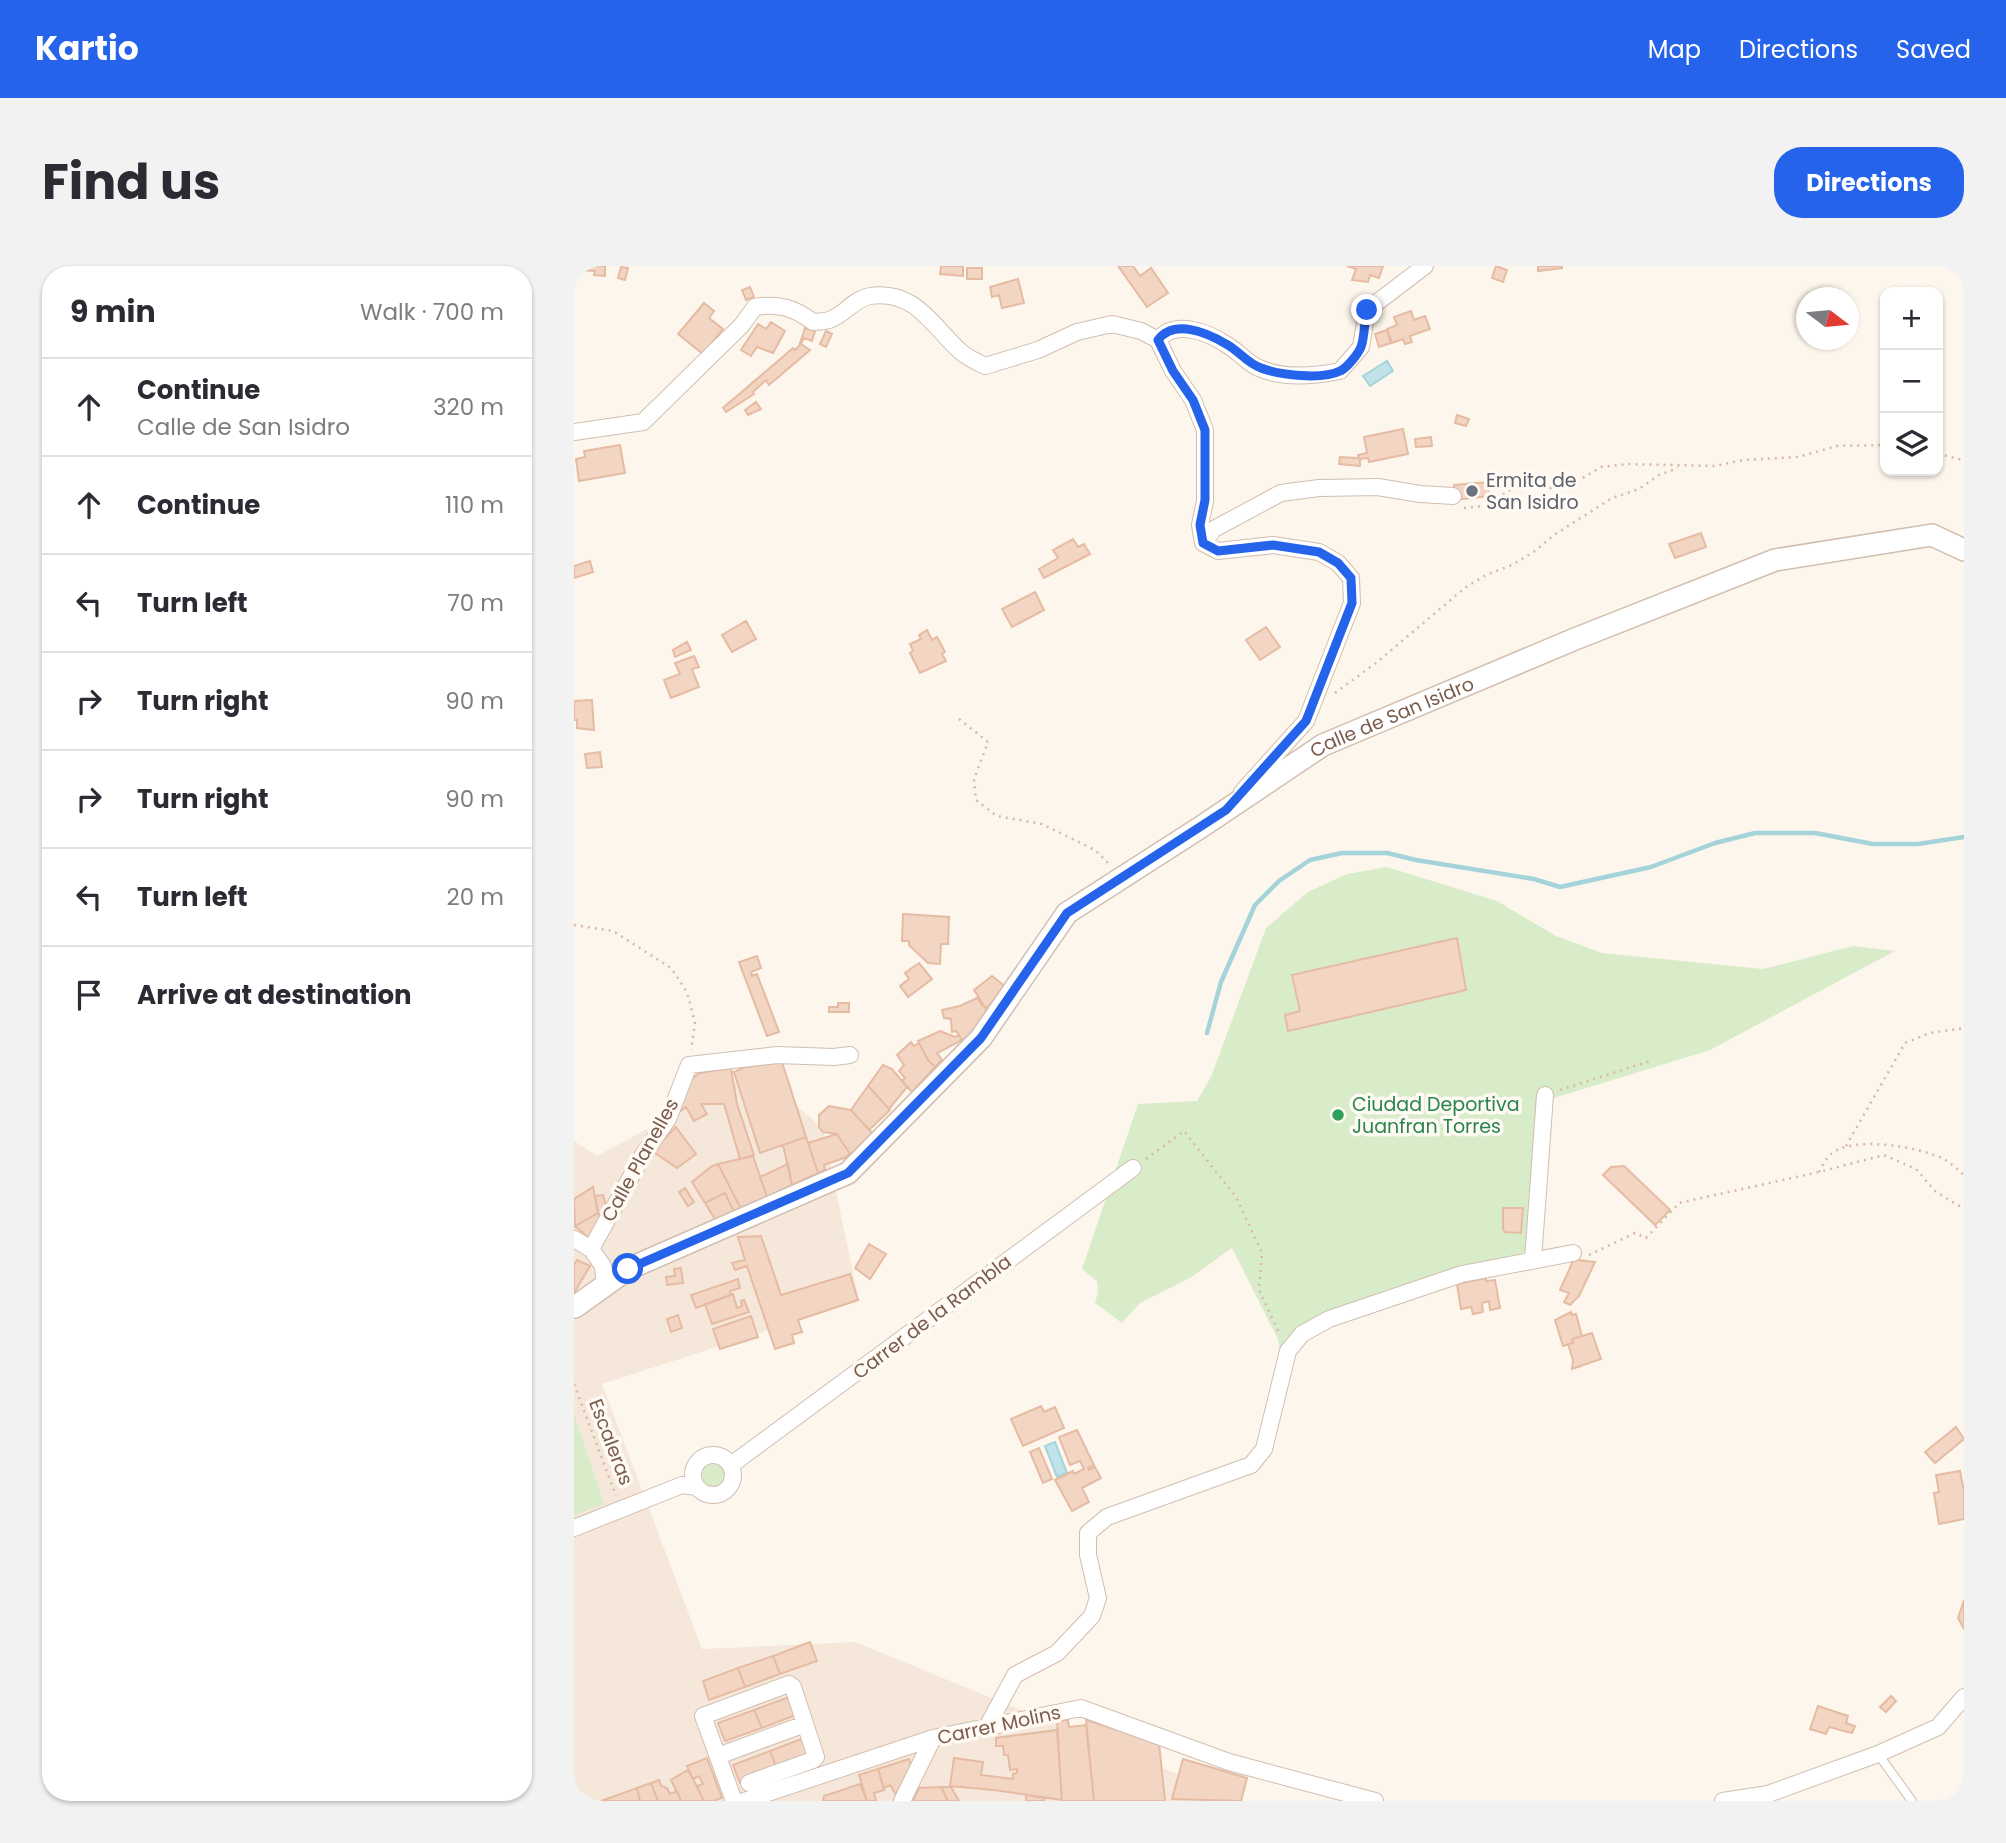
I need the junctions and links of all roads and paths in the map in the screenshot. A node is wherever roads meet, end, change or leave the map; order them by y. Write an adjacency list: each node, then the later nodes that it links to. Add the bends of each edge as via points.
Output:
1 (1425, 266): 2 (street, via 1367,310 1361,347 1340,371 1287,374 1258,368 1197,330 1174,329)
2 (1158, 340): 3 (street, via 1112,324 985,366 963,354 908,300 886,294 860,298 843,313 813,322 796,309 770,304 755,307 643,422); 9 (street, via 1205,430)
3 (574, 432)
4 (1880, 445): 7 (path, via 1837,446 1790,458)
5 (1943, 455): 6 (path)
6 (1964, 460)
7 (1681, 467): 8 (path, via 1601,467 1576,482 1551,488 1514,488 1483,506 1456,509); 11 (path, via 1612,498 1535,551 1466,587)
8 (1453, 496): 9 (street, via 1378,487 1281,493 1214,529)
9 (1203, 543): 13 (street, via 1218,551 1273,545 1319,552 1351,578 1352,603 1306,721)
10 (1964, 550): 13 (street, Calle de San Isidro, via 1932,534 1775,560 1323,745)
11 (1335, 693)
12 (959, 719): 14 (path, via 988,742 974,779 976,800 996,816 1042,824 1095,850)
13 (1226, 810): 14 (street, Calle de San Isidro)
14 (1122, 878): 30 (street, Calle de San Isidro, via 1067,913 981,1038 848,1173 628,1269)
15 (574, 925): 19 (path, via 613,931 671,968 687,992 695,1023)
16 (1964, 1028): 21 (path, via 1930,1032 1905,1043)
17 (850, 1055): 19 (street, via 777,1055)
18 (1650, 1061): 20 (path)
19 (689, 1065): 27 (street, Calle Planelles, via 668,1119)
20 (1545, 1095): 29 (street)
21 (1846, 1146): 23 (path, via 1830,1154); 24 (path, via 1885,1144 1923,1151 1946,1159)
22 (1133, 1168): 32 (path, via 1184,1131 1236,1197 1262,1253 1259,1290); 34 (street, Carrer de la Rambla)
23 (1819, 1172): 25 (path, via 1884,1154 1916,1169 1935,1191); 28 (path, via 1679,1203 1646,1238 1635,1233 1591,1255)
24 (1964, 1175)
25 (1964, 1209)
26 (574, 1239): 27 (street)
27 (591, 1249): 30 (street, via 603,1266)
28 (1573, 1253): 29 (street)
29 (1533, 1260): 32 (street, via 1462,1274 1329,1319 1303,1334)
30 (605, 1287): 31 (street, Calle de San Isidro)
31 (575, 1308)
32 (1288, 1351): 40 (street, via 1264,1449 1251,1465 1107,1517 1088,1533 1098,1598 1093,1616 1057,1653 1015,1675)
33 (574, 1384): 36 (path, Escaleras)
34 (731, 1465): 35 (street, via 720,1456 707,1455 696,1464); 35 (street, via 731,1484 722,1493 709,1495)
35 (690, 1486): 36 (street)
36 (622, 1510): 37 (street)
37 (574, 1528)
38 (1964, 1697): 42 (street, via 1938,1727)
39 (805, 1724): 43 (street); 43 (street, via 793,1687 787,1684 703,1716); 44 (street, via 815,1759)
40 (988, 1726): 41 (street, Carrer Molins); 48 (street, Carrer Molins, via 1081,1708 1229,1762)
41 (933, 1738): 46 (street, Carrer Molins); 47 (street)
42 (1878, 1754): 49 (street, via 1768,1794); 50 (lane)
43 (718, 1756): 45 (street)
44 (749, 1783)
45 (734, 1801)
46 (744, 1801)
47 (902, 1801)
48 (1375, 1801)
49 (1723, 1801)
50 (1912, 1801)

